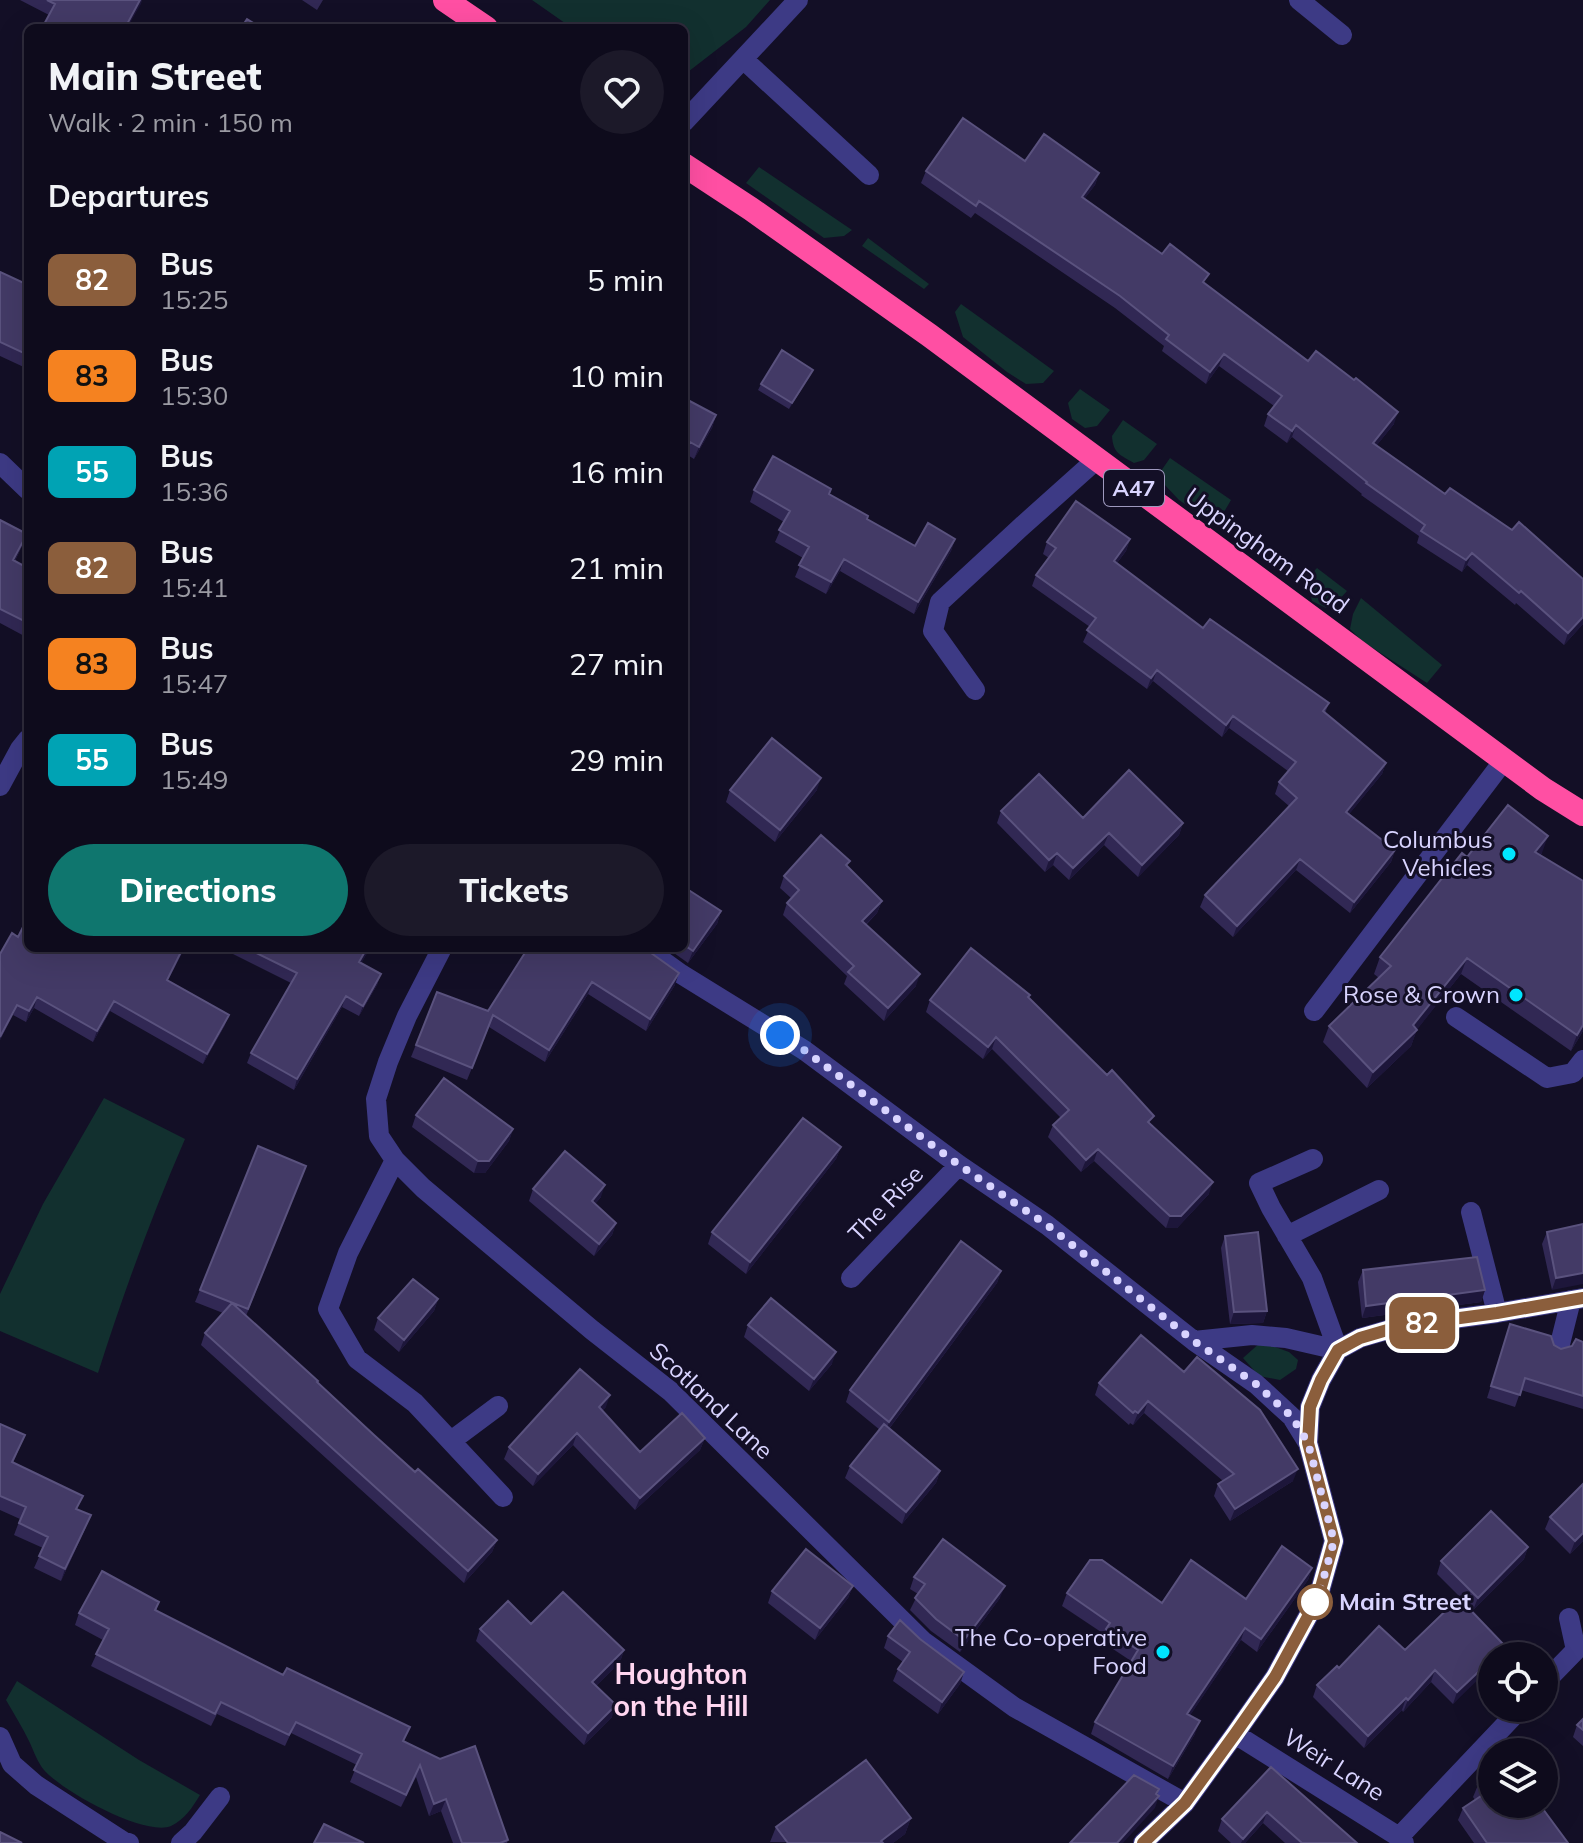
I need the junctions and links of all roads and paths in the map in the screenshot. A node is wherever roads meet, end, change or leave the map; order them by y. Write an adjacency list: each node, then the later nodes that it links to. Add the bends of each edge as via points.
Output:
1 (445, 0): 4 (highway)
2 (798, 0): 6 (street)
3 (1299, 0): 5 (street)
4 (480, 24)
5 (1342, 35)
6 (743, 59): 7 (street); 9 (street)
7 (688, 118)
8 (688, 168): 10 (highway, Uppingham Road / A47, via 916,326)
9 (869, 175)
10 (1096, 460): 13 (street, via 940,602 933,631); 15 (highway, Uppingham Road / A47)
11 (0, 463): 12 (street)
12 (24, 486)
13 (975, 690)
14 (24, 750): 16 (street)
15 (1505, 759): 17 (highway, Uppingham Road / A47); 20 (street)
16 (0, 786)
17 (1583, 814)
18 (440, 952): 24 (street, Scotland Lane, via 407,1016 376,1099 379,1136)
19 (651, 952): 25 (street, via 804,1050)
20 (1314, 1011)
21 (1456, 1017): 22 (street, via 1547,1078 1573,1073)
22 (1583, 1060)
23 (1313, 1159): 28 (street, via 1259,1183)
24 (395, 1160): 36 (street, via 348,1253 328,1309 357,1359 415,1403); 46 (street, Scotland Lane, via 670,1391 923,1641 1014,1707)
25 (959, 1165): 29 (street, The Rise); 32 (street, via 1047,1225)
26 (1379, 1190): 28 (street)
27 (1471, 1212): 31 (street)
28 (1287, 1236): 34 (street, via 1312,1278)
29 (851, 1278)
30 (1577, 1299): 31 (street); 33 (street)
31 (1497, 1313): 34 (street, via 1401,1326)
32 (1194, 1341): 34 (street, via 1252,1335); 37 (street, via 1256,1384 1292,1417)
33 (1559, 1348)
34 (1338, 1350): 37 (street, via 1310,1407)
35 (498, 1406): 36 (street)
36 (451, 1441): 38 (street)
37 (1308, 1443): 43 (street, via 1334,1541 1318,1598 1275,1677)
38 (503, 1497)
39 (1569, 1618): 40 (street)
40 (1579, 1651): 41 (street)
41 (1558, 1670)
42 (1508, 1722): 47 (street)
43 (1235, 1734): 46 (street); 47 (street, Weir Lane)
44 (0, 1737): 48 (street, via 12,1764 36,1785)
45 (220, 1797): 49 (street)
46 (1185, 1803): 50 (street)
47 (1402, 1840)
48 (129, 1843)
49 (181, 1843)
50 (1143, 1843)

